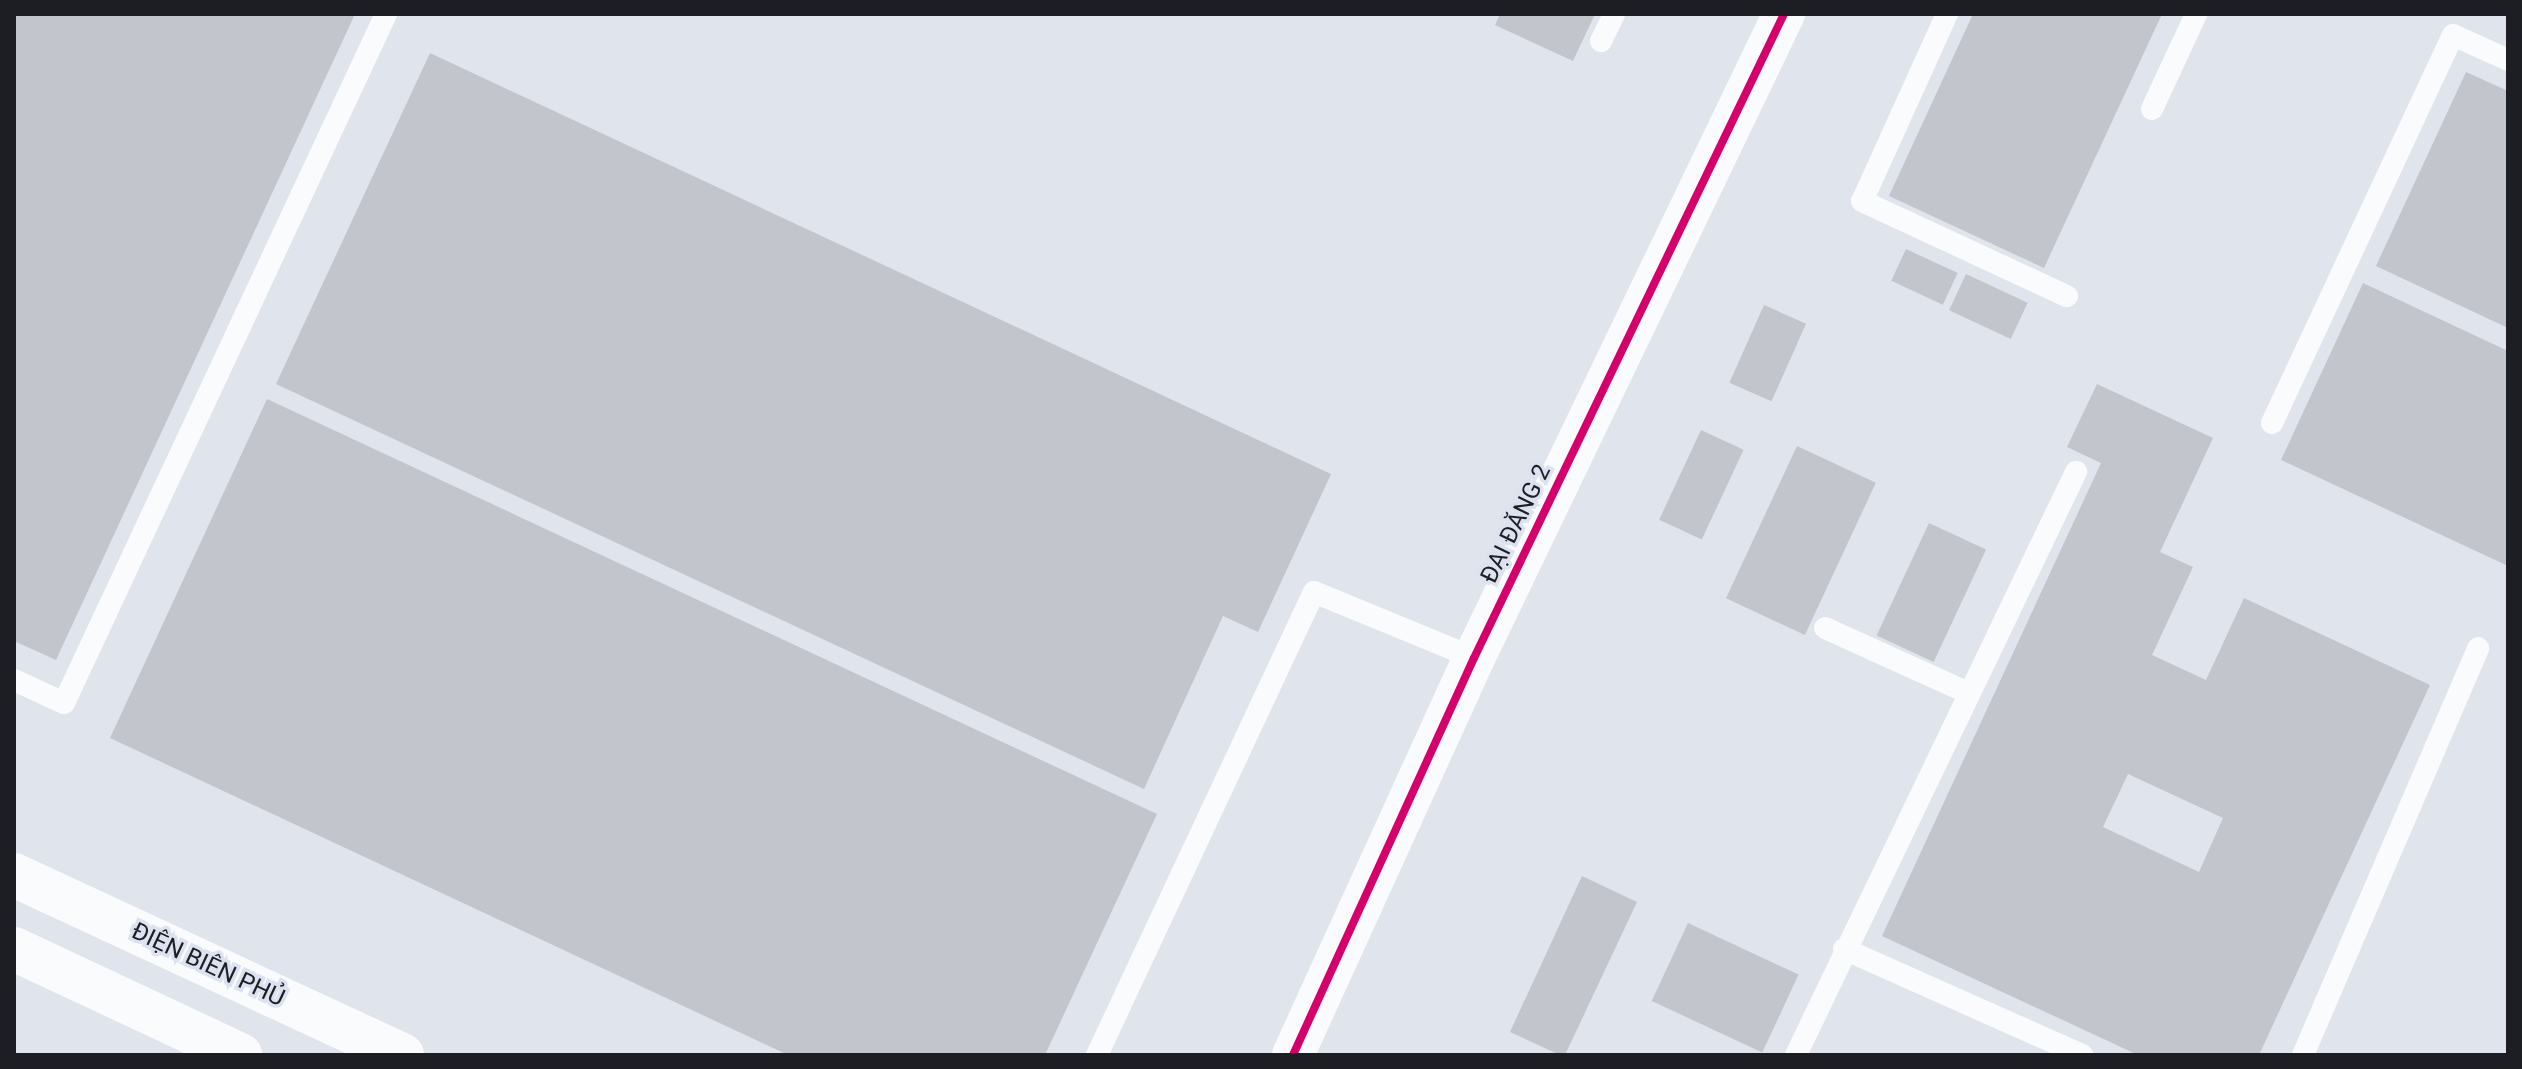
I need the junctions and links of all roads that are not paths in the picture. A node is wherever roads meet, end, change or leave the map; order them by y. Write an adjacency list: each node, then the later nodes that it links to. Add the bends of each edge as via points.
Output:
1 (386, 14): 15 (lane, via 64,703)
2 (1614, 14): 6 (lane)
3 (1784, 14): 14 (street, ĐẠI ĐĂNG 2)
4 (1947, 14): 9 (lane, via 1862,201)
5 (2196, 14): 8 (lane)
6 (1601, 41)
7 (2508, 60): 10 (lane, via 2453,35)
8 (2152, 109)
9 (2067, 296)
10 (2272, 423)
11 (2076, 472): 16 (lane)
12 (1825, 628): 16 (lane)
13 (2478, 648): 26 (lane)
14 (1474, 658): 22 (lane, via 1314,592); 23 (street, ĐẠI ĐĂNG 2)
15 (14, 680)
16 (1968, 693): 19 (lane)
17 (14, 875): 21 (main road, ĐIỆN BIÊN PHỦ)
18 (14, 949): 20 (main road)
19 (1844, 949): 24 (lane); 25 (lane)
20 (240, 1055)
21 (402, 1055)
22 (1097, 1055)
23 (1293, 1055)
24 (1796, 1055)
25 (2082, 1055)
26 (2303, 1055)

